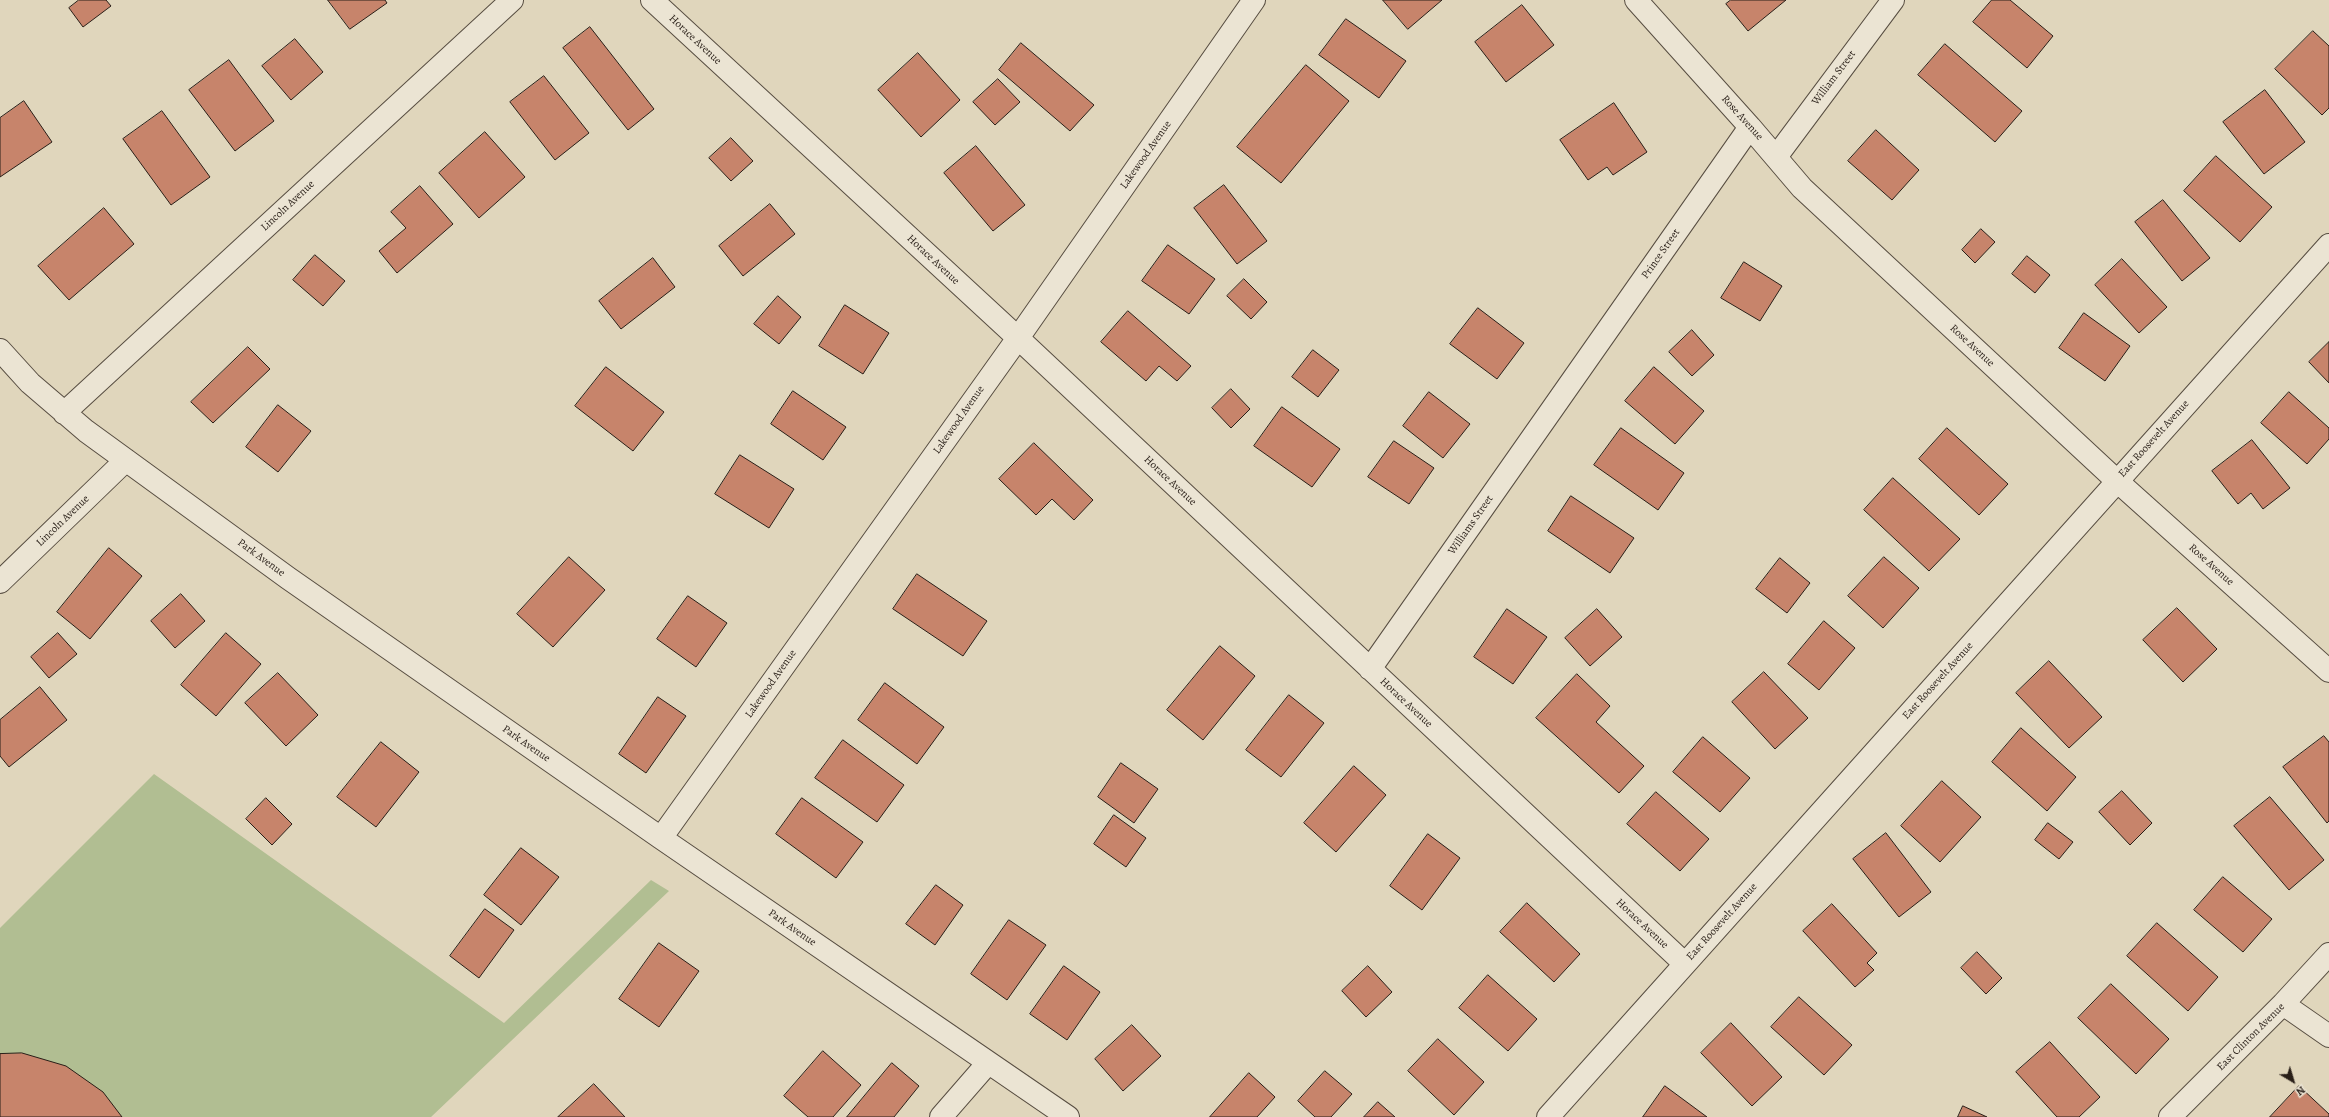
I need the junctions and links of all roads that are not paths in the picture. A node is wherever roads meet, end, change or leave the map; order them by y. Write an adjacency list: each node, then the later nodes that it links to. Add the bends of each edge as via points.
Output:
1 (512, 0): 12 (street, Lincoln Avenue)
2 (652, 0): 9 (street, Horace Avenue)
3 (1254, 0): 9 (street, Lakewood Avenue)
4 (1636, 0): 6 (street, Rose Avenue)
5 (1893, 0): 7 (street, William Street)
6 (1750, 127): 7 (street, Rose Avenue); 11 (street, Prince Street)
7 (1776, 157): 14 (street, Rose Avenue, via 1802,188)
8 (2329, 245): 14 (street, East Roosevelt Avenue)
9 (1018, 338): 16 (street, Horace Avenue); 18 (street, Lakewood Avenue)
10 (0, 350): 12 (street, Park Avenue, via 30,383)
11 (1572, 381): 16 (street, Williams Street)
12 (64, 413): 13 (street, Park Avenue)
13 (126, 460): 15 (street, Lincoln Avenue); 18 (street, Park Avenue, via 288,578)
14 (2117, 481): 17 (street, Rose Avenue); 20 (street, East Roosevelt Avenue)
15 (0, 582)
16 (1370, 669): 20 (street, Horace Avenue)
17 (2329, 671)
18 (662, 838): 23 (street, Park Avenue)
19 (2329, 954): 21 (street, East Clinton Avenue)
20 (1685, 964): 26 (street, East Roosevelt Avenue)
21 (2284, 1004): 22 (street); 27 (street, East Clinton Avenue)
22 (2329, 1036)
23 (988, 1063): 24 (street); 25 (street, Park Avenue)
24 (941, 1117)
25 (1068, 1117)
26 (1548, 1117)
27 (2170, 1117)

